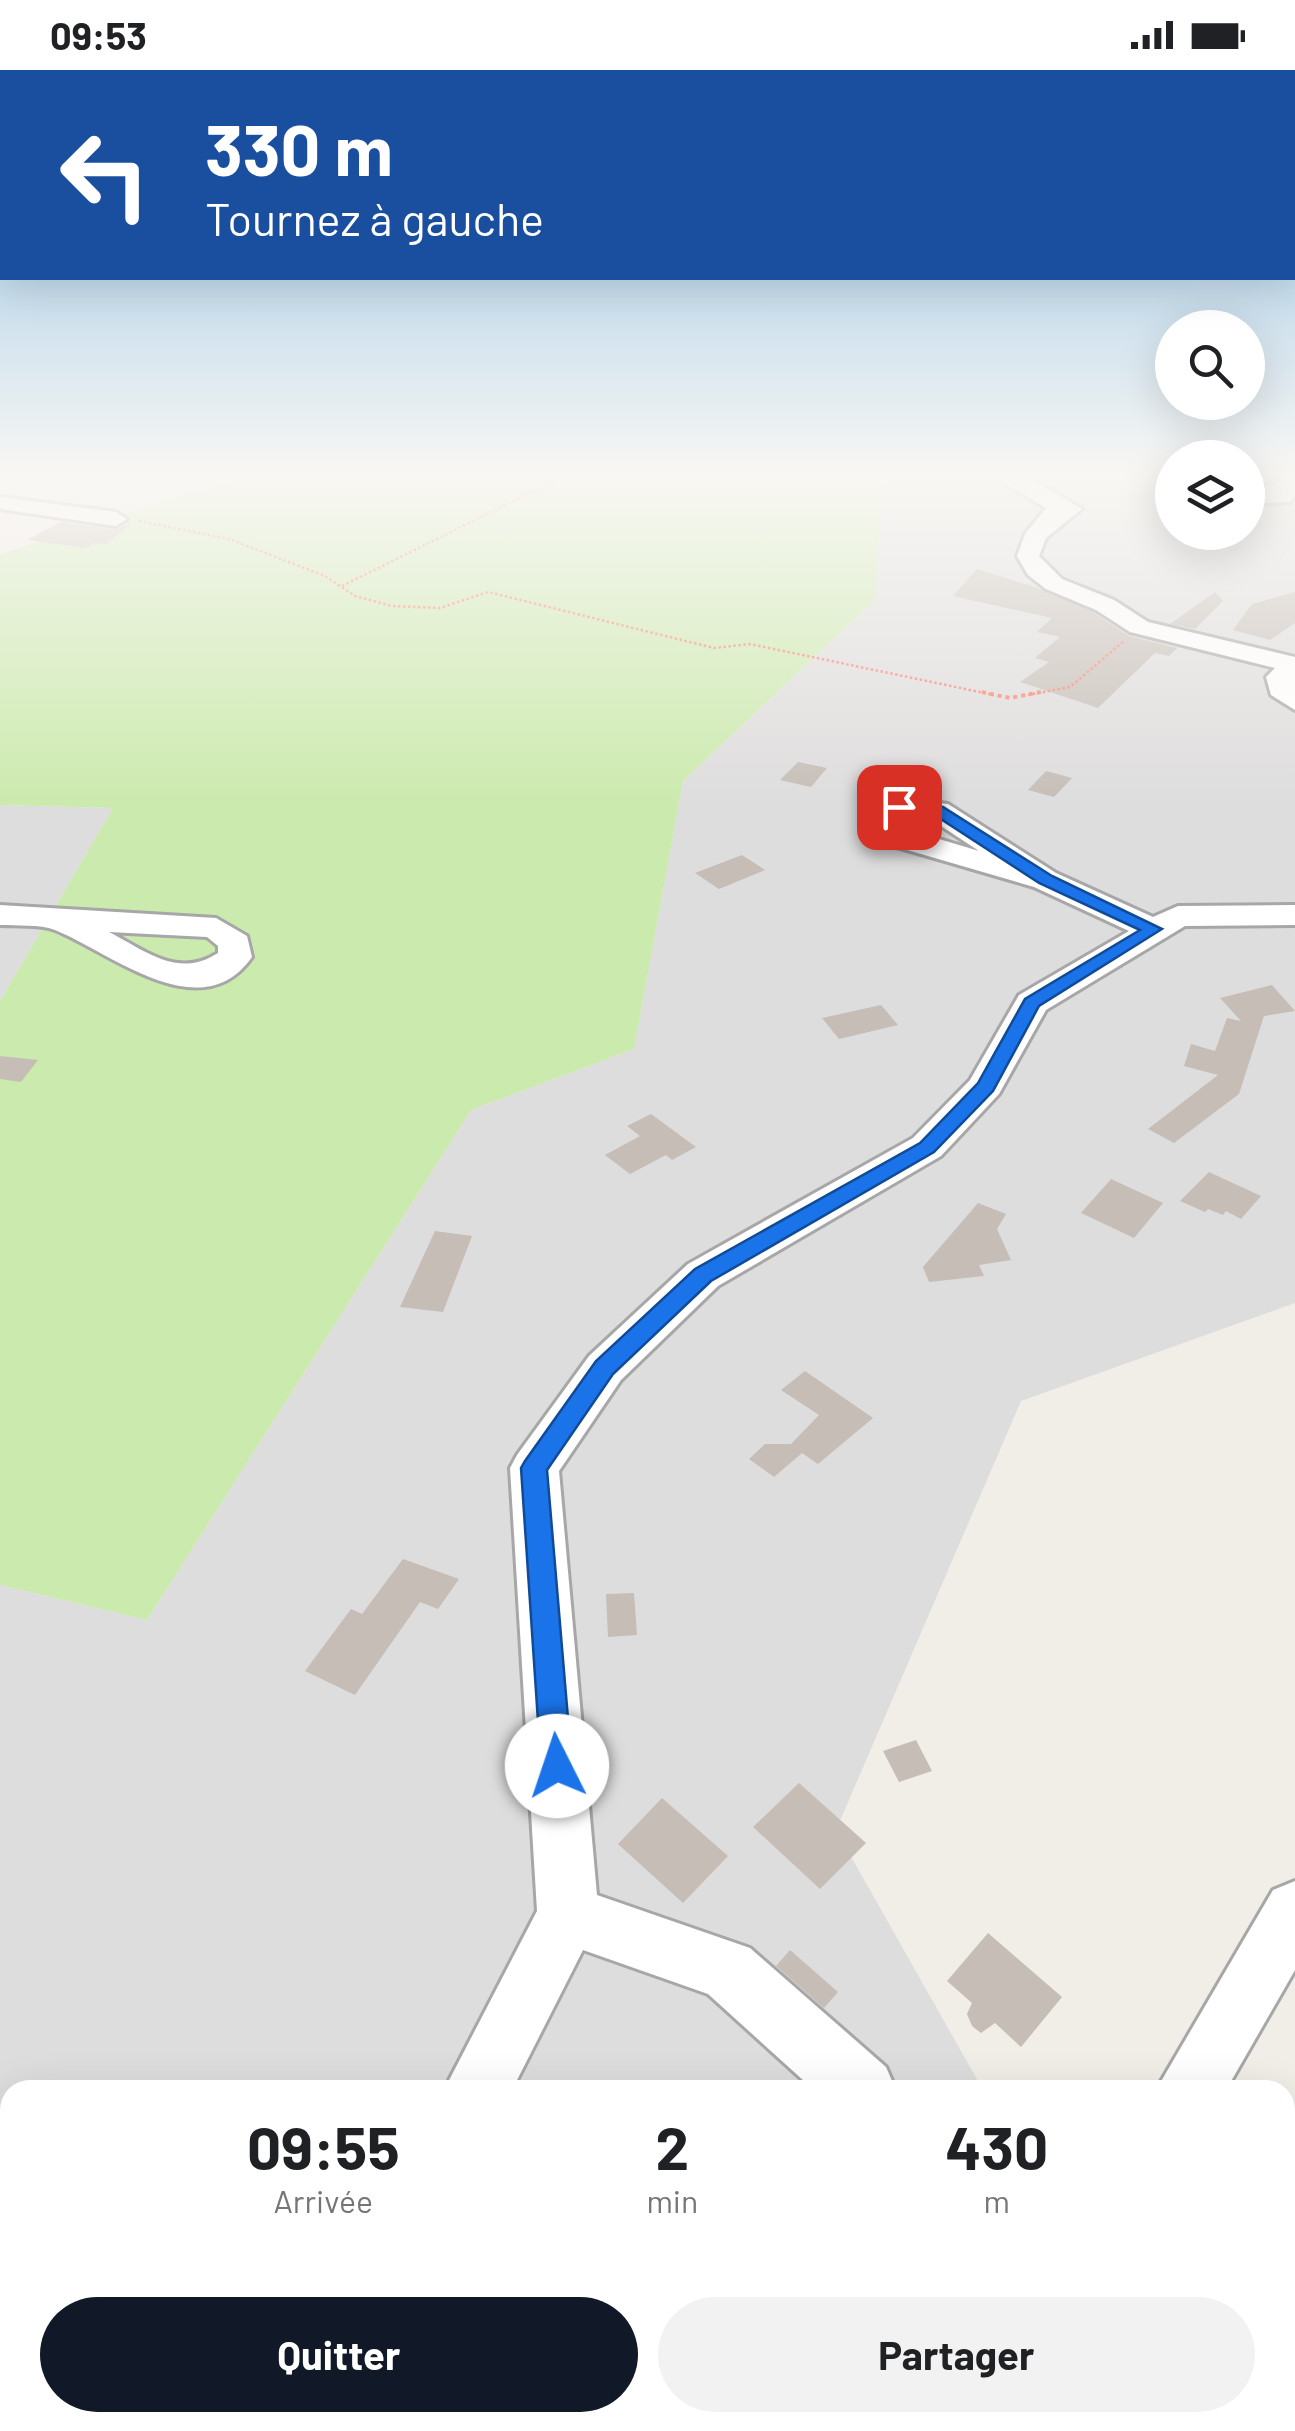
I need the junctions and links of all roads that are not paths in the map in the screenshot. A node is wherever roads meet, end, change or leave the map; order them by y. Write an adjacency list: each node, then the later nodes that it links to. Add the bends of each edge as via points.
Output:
1 (1066, 586): 2 (street, via 1140,627)
2 (1295, 666): 3 (street, via 1279,677 1284,695)
3 (1295, 702)
4 (1046, 880): 8 (street)
5 (0, 915): 7 (street)
6 (1295, 915): 8 (street, via 1178,916)
7 (53, 916)
8 (1154, 929): 10 (street, via 1032,1003 986,1086 927,1148 703,1275 604,1368 534,1468)
9 (1295, 1911): 13 (street)
10 (568, 1916): 11 (street); 12 (street, via 728,1970)
11 (482, 2080)
12 (852, 2080)
13 (1195, 2080)

